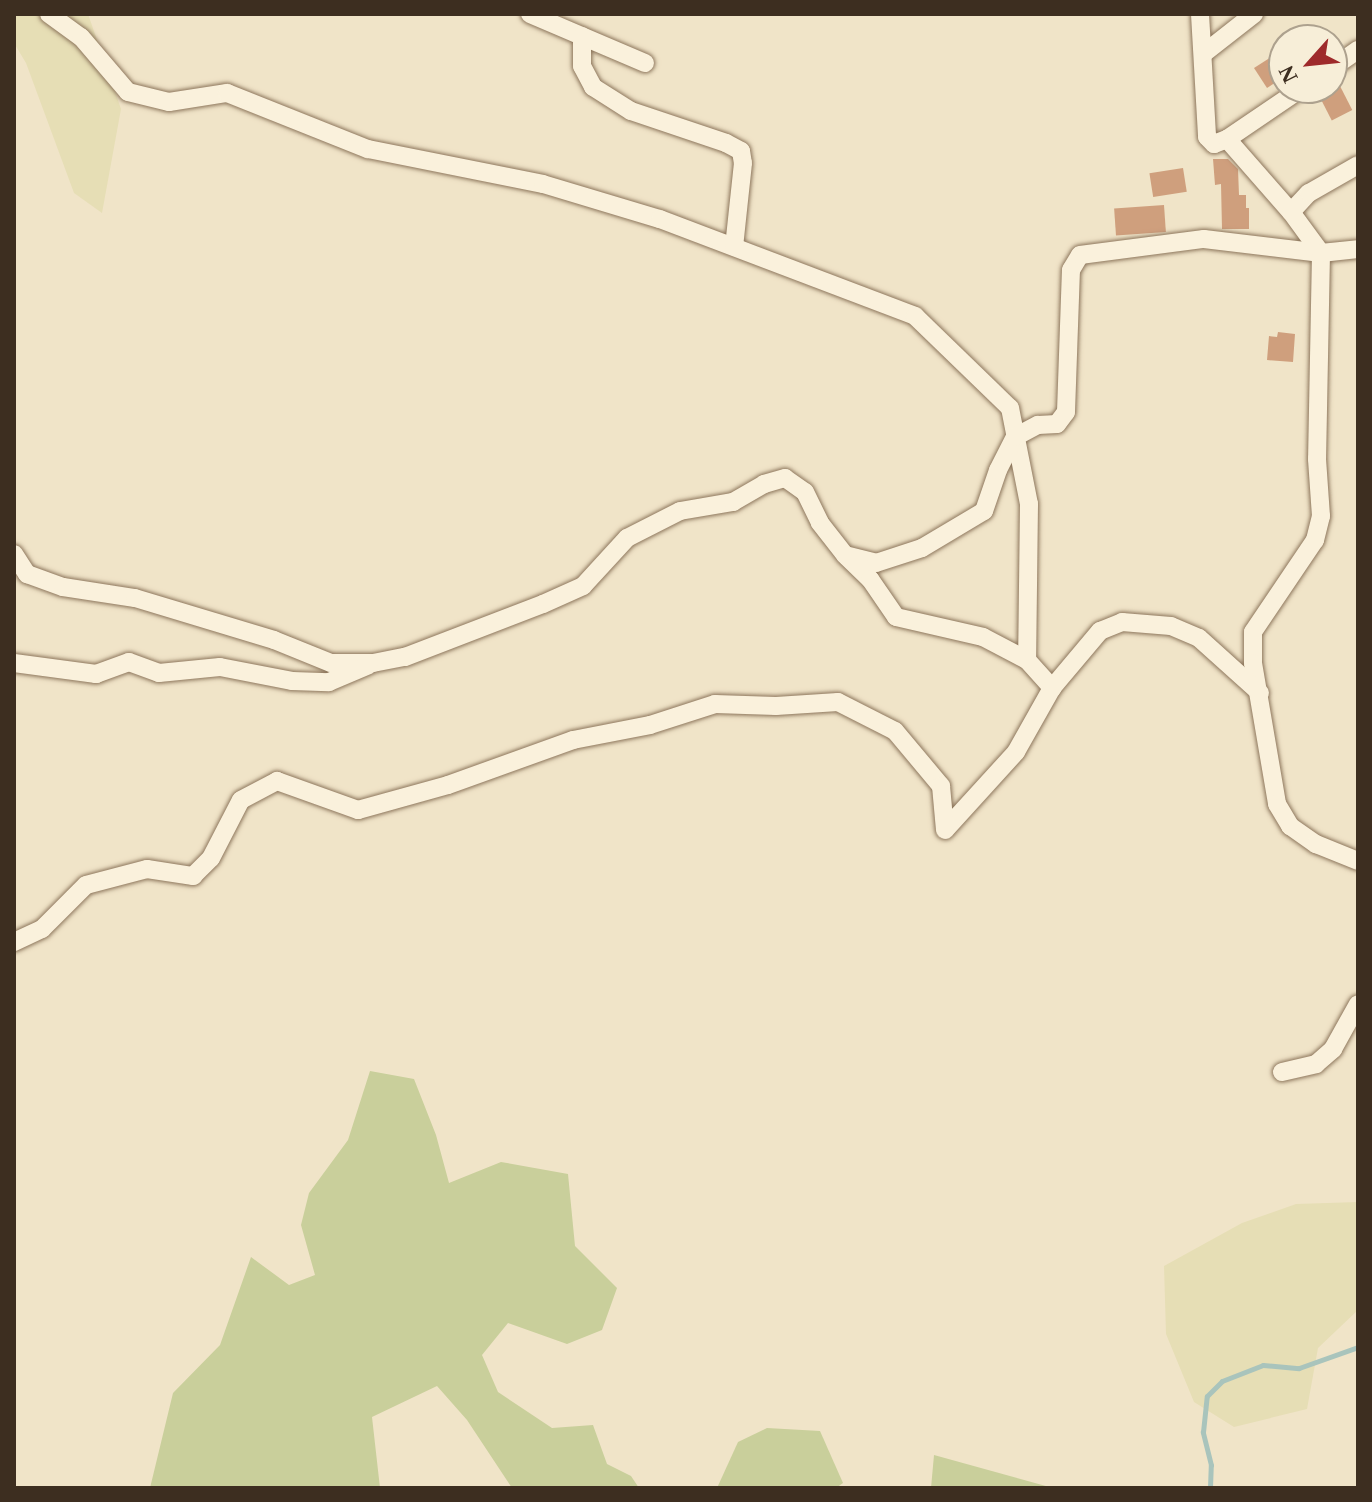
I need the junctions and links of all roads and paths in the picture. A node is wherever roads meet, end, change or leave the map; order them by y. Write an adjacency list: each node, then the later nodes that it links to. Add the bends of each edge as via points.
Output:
1 (49, 14): 12 (street, via 81,37 128,92 169,102 227,93 368,149 543,184)
2 (530, 14): 5 (street)
3 (1200, 14): 6 (street)
4 (1254, 14): 6 (street)
5 (582, 36): 7 (street); 12 (street, via 582,66 593,87 631,111 741,151)
6 (1203, 54): 9 (street, via 1207,137 1214,144)
7 (645, 63)
8 (1278, 104): 9 (street)
9 (1227, 139): 11 (street)
10 (1358, 165): 11 (street, via 1309,193)
11 (1291, 212): 14 (street)
12 (734, 247): 15 (street, via 915,316 1010,408)
13 (1358, 249): 14 (street)
14 (1321, 253): 15 (street, via 1204,239 1080,255 1071,270 1066,412 1057,424 1038,425); 22 (street, via 1321,516 1315,540 1253,632)
15 (1015, 437): 17 (street, via 984,511 922,548 876,563); 18 (street, via 1029,504)
16 (14, 554): 20 (street, via 27,574 63,587 135,598 331,663)
17 (845, 555): 18 (street, via 870,579 896,617 983,637); 20 (street, via 805,492 785,478 733,502 680,511 627,538 583,586 405,657)
18 (1027, 660): 21 (street)
19 (14, 663): 20 (street, via 96,674 129,662 159,673 220,667 292,681 329,682)
20 (373, 663)
21 (1052, 688): 22 (street, via 1100,631 1122,622 1171,626 1199,638); 24 (street, via 1016,752 945,830 941,786 895,731 838,702 715,704 650,725 573,740 448,785 358,810 277,781 241,800 211,858 193,876 147,869 86,885 42,929)
22 (1260, 693): 23 (street, via 1277,804 1290,826 1316,844)
23 (1358, 861)
24 (14, 942)
25 (1358, 1004): 26 (street, via 1333,1049 1316,1064)
26 (1282, 1072)

